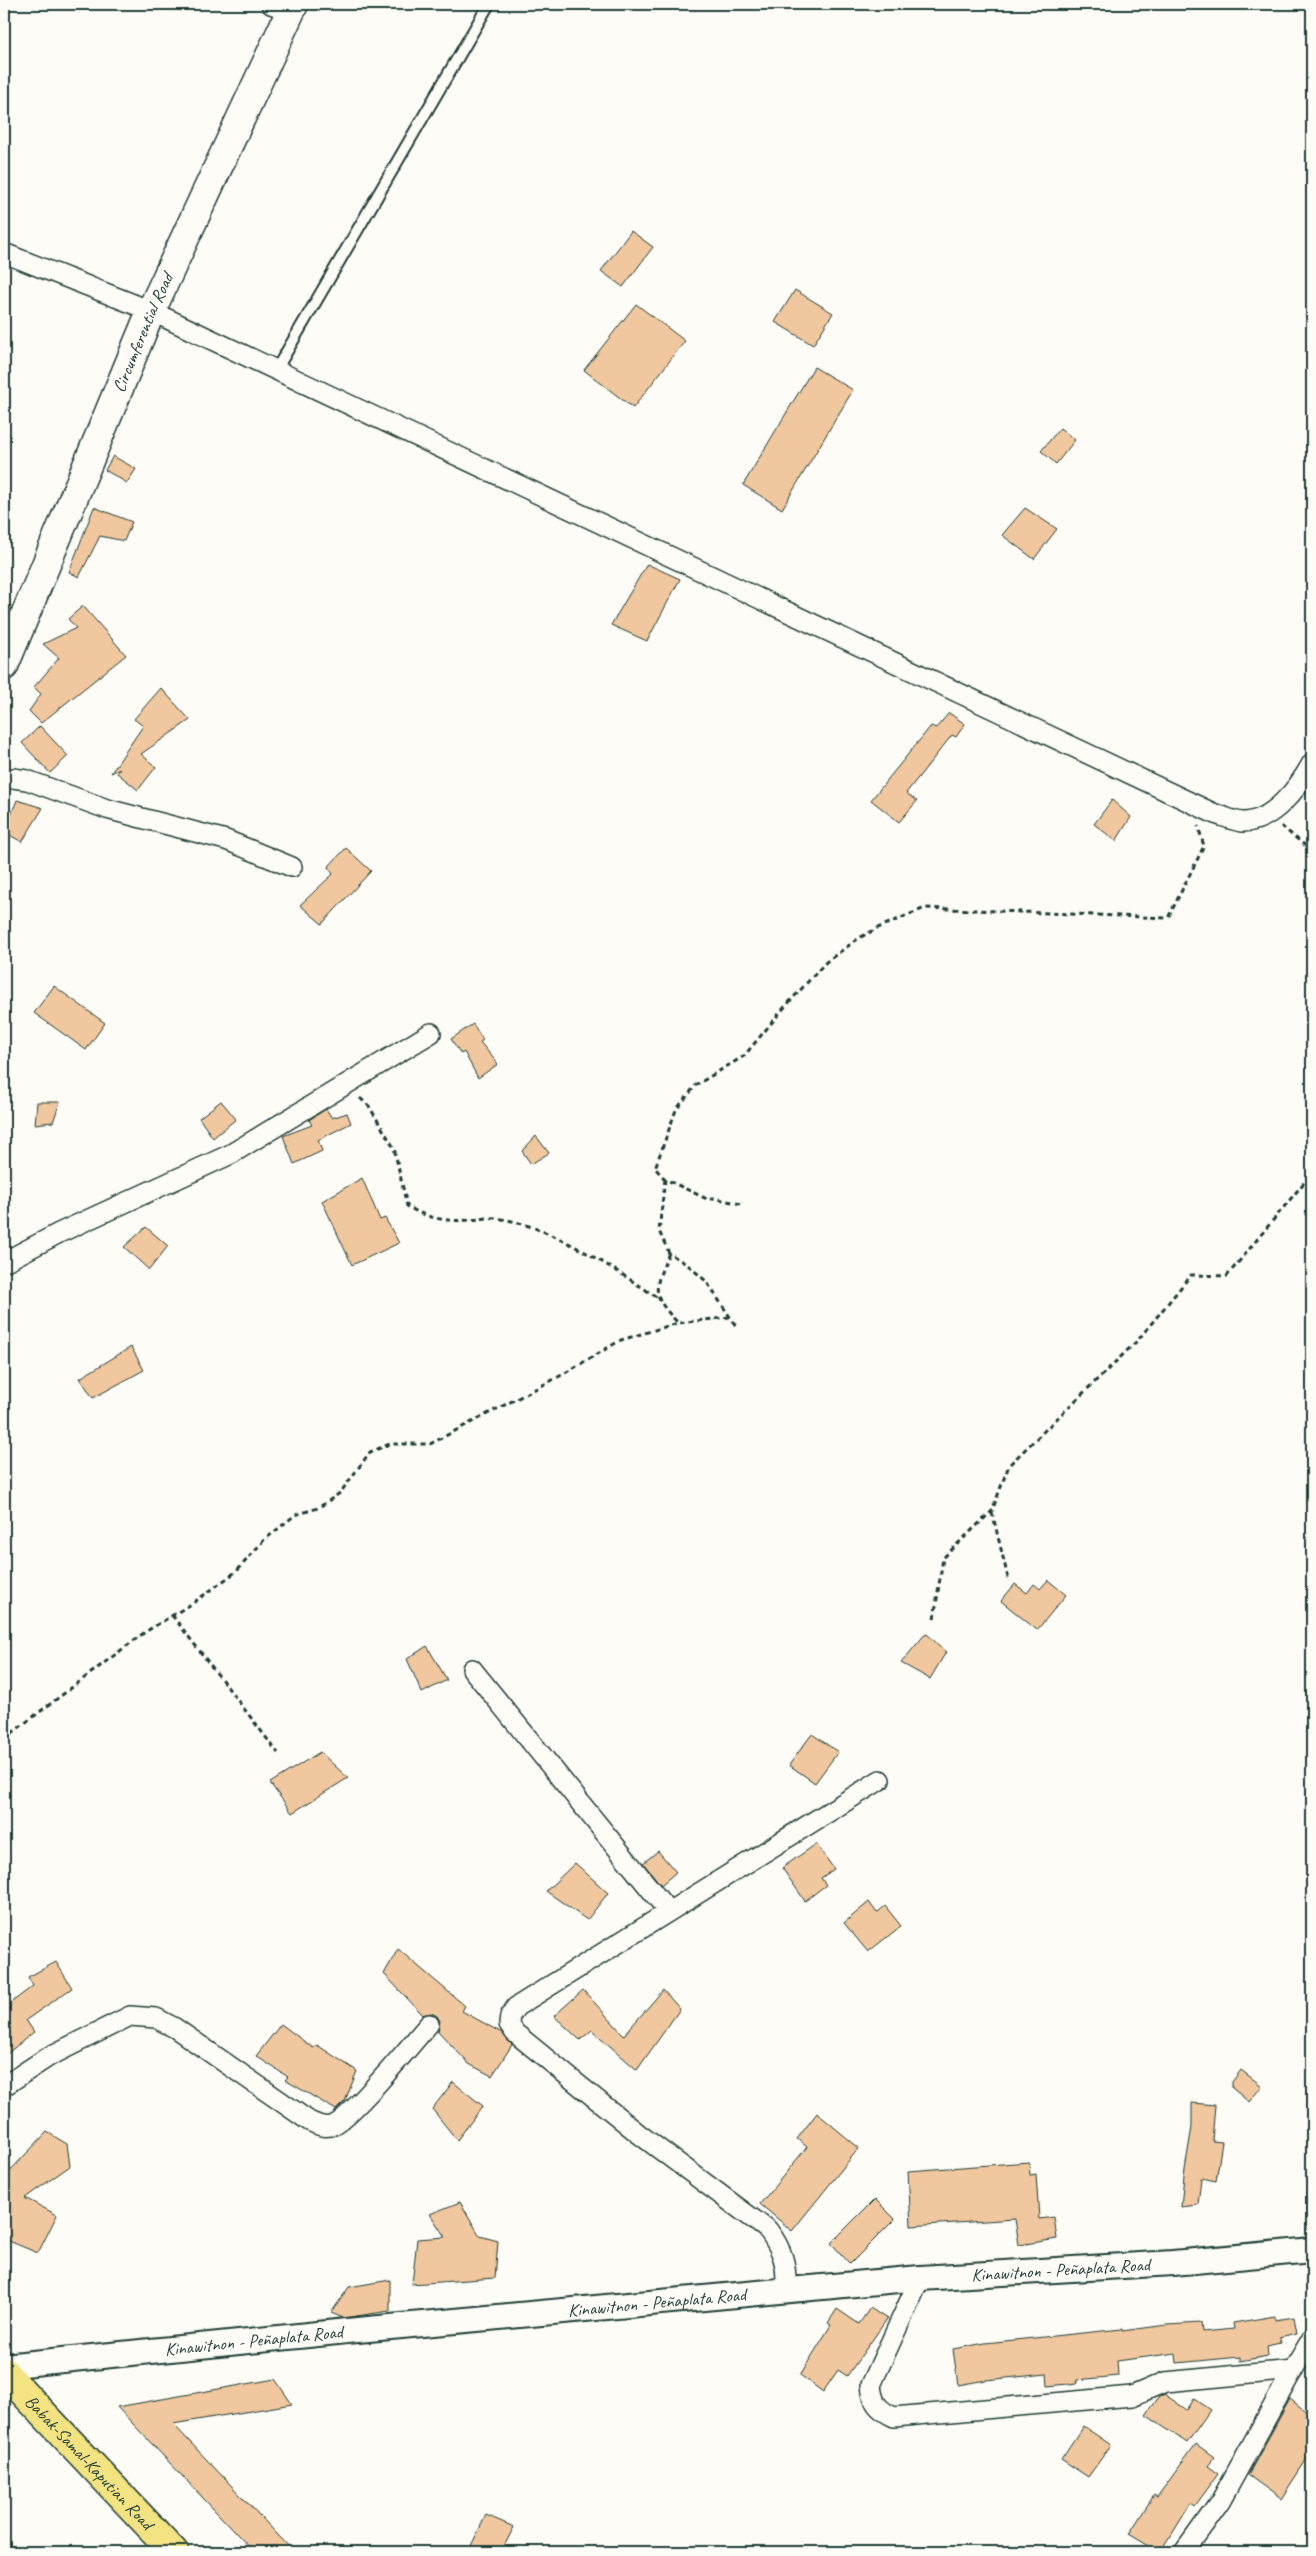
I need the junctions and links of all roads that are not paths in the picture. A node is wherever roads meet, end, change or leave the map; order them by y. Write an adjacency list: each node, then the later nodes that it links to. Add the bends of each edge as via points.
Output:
1 (489, 4): 5 (lane)
2 (285, 6): 4 (main road, Circumferential Road)
3 (4, 253): 4 (street)
4 (151, 311): 5 (street); 6 (main road, Circumferential Road)
5 (276, 370): 7 (street, via 1215,814 1242,822 1267,815 1289,798)
6 (4, 666)
7 (1312, 766)
8 (4, 780): 9 (street, via 27,780 107,809 226,840)
9 (292, 868)
10 (431, 1033): 11 (street, via 231,1154 59,1233)
11 (4, 1262)
12 (472, 1669): 14 (street)
13 (880, 1780): 14 (street)
14 (668, 1911): 19 (street, via 516,2007 509,2024 515,2033 639,2134 768,2230 783,2254 787,2268)
15 (429, 2024): 16 (street, via 350,2112 333,2126 309,2121 176,2028 156,2018 130,2016 48,2056)
16 (4, 2086)
17 (1310, 2254): 18 (street, Kinawitnon - Peñaplata Road)
18 (920, 2278): 19 (street, Kinawitnon - Peñaplata Road); 22 (street, via 871,2385 873,2401 880,2411 894,2417 1132,2396 1165,2382)
19 (786, 2290): 21 (street, Kinawitnon - Peñaplata Road, via 347,2330)
20 (1312, 2338): 22 (street)
21 (4, 2366)
22 (1293, 2370): 25 (street, via 1220,2502)
23 (4, 2372): 24 (main road, Babak-Samal-Kaputian Road)
24 (174, 2552)
25 (1184, 2552)

